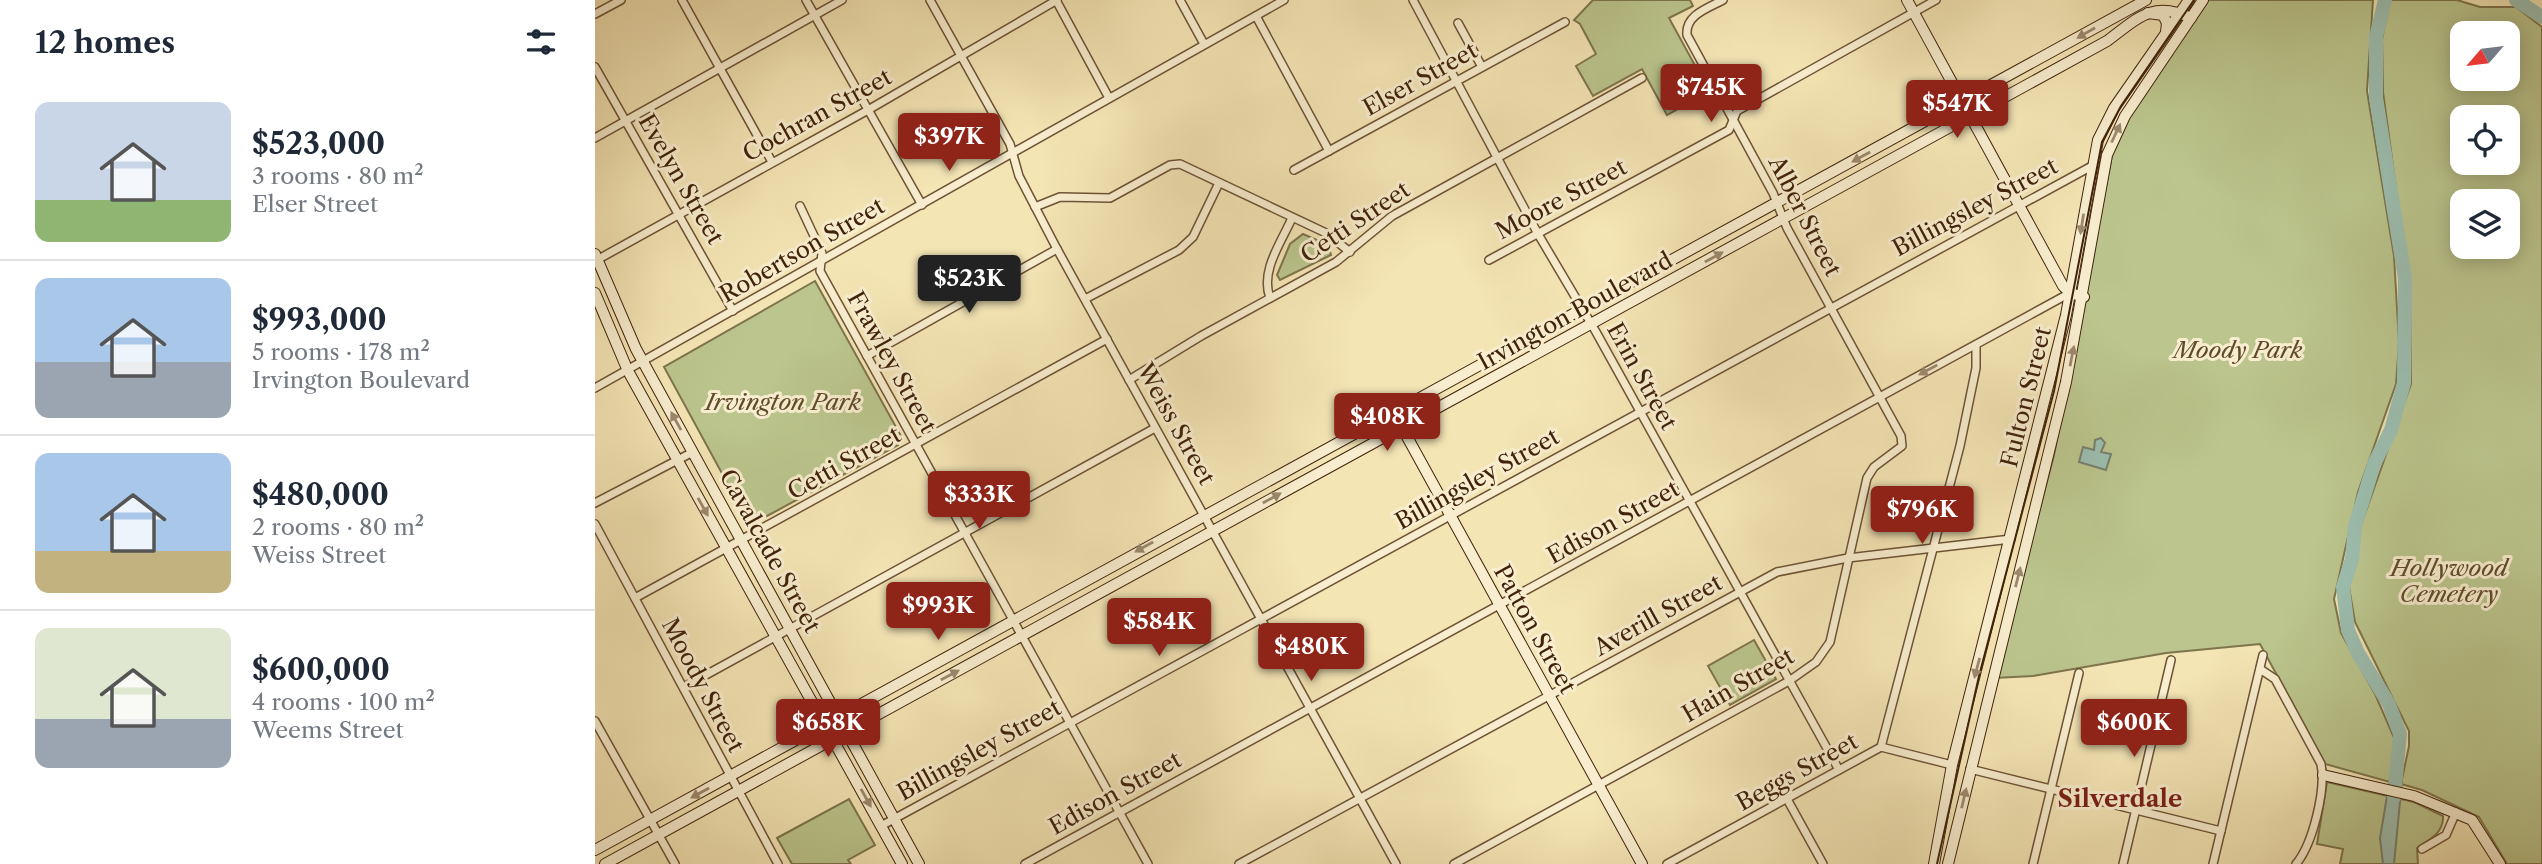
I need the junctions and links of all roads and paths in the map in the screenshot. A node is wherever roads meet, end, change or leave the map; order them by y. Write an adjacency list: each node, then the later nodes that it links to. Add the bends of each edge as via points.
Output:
1 (621, 0): 19 (street)
2 (682, 0): 31 (street)
3 (806, 0): 20 (street)
4 (842, 0): 20 (street)
5 (930, 0): 28 (street, Weiss Street)
6 (1056, 0): 28 (street, Cochran Street); 35 (street)
7 (1180, 0): 26 (street)
8 (1284, 0): 21 (street, Robertson Street)
9 (1413, 0): 34 (street, Erin Street)
10 (1723, 0): 39 (street, Alber Street, via 1693,16 1687,35)
11 (1907, 0): 17 (main road)
12 (1935, 0): 17 (street, Moore Street)
13 (2146, 0): 27 (main road, Irvington Boulevard, one-way to 27)
14 (2189, 0): 16 (main road, Fulton Street)
15 (2203, 0): 22 (main road, Fulton Street)
16 (2182, 11): 18 (main road, via 2159,5); 22 (main road); 25 (main road, Fulton Street)
17 (1914, 12): 36 (main road); 39 (street, Moore Street, via 1737,111)
18 (2144, 13): 25 (main road, via 2165,17); 29 (main road, Irvington Boulevard)
19 (595, 15)
20 (815, 16): 31 (street); 37 (street)
21 (1256, 16): 26 (street, Robertson Street); 43 (street)
22 (2191, 18): 69 (main road, Fulton Street, one-way to 22, via 2107,155 2116,132)
23 (1565, 22): 32 (street, Elser Street)
24 (1458, 23): 32 (street)
25 (2164, 37): 48 (main road, Fulton Street, via 2105,125)
26 (1204, 44): 35 (street, Robertson Street)
27 (2061, 47): 29 (main road); 36 (main road, Irvington Boulevard)
28 (961, 55): 37 (street, Cochran Street); 44 (street, Weiss Street)
29 (2068, 62): 38 (main road, Irvington Boulevard)
30 (595, 67): 40 (street, Evelyn Street)
31 (720, 67): 40 (street); 47 (street)
32 (1482, 67): 34 (street, Elser Street)
33 (1642, 78): 45 (street, Cetti Street)
34 (1455, 82): 43 (street, Elser Street); 45 (street, Erin Street)
35 (1109, 98): 44 (street, Robertson Street)
36 (1963, 101): 38 (main road); 42 (main road, Irvington Boulevard)
37 (868, 110): 47 (street, Cochran Street); 52 (street)
38 (1971, 115): 46 (main road, Irvington Boulevard); 53 (main road)
39 (1733, 120): 51 (street, Alber Street); 59 (street, Moore Street, via 1729,130)
40 (626, 121): 41 (street); 56 (street, Evelyn Street)
41 (595, 138)
42 (1886, 143): 46 (main road); 51 (main road, Irvington Boulevard, one-way to 51)
43 (1329, 150): 49 (street, Elser Street)
44 (1013, 154): 52 (street, Robertson Street); 55 (street, Weiss Street)
45 (1496, 157): 59 (street, Erin Street); 61 (street, Cetti Street, via 1379,224)
46 (1894, 158): 58 (main road, Irvington Boulevard)
47 (772, 162): 56 (street, Cochran Street)
48 (2092, 166): 53 (street, Billingsley Street); 68 (main road, Fulton Street, one-way to 68)
49 (1294, 170)
50 (1219, 183): 55 (street, via 1180,164 1170,164 1110,198 1060,197); 57 (street); 71 (street, via 1193,237 1179,250)
51 (1777, 204): 58 (street, Alber Street); 63 (main road, Irvington Boulevard)
52 (922, 205): 65 (street, Robertson Street)
53 (2020, 205): 68 (main road); 72 (street, Billingsley Street)
54 (800, 206): 65 (street, Frawley Street, via 823,253)
55 (1035, 207): 60 (street, Weiss Street)
56 (679, 214): 62 (street, Cochran Street); 74 (street, Evelyn Street)
57 (1292, 218): 61 (street, via 1326,233); 70 (street, via 1267,273)
58 (1783, 219): 66 (main road, Irvington Boulevard, one-way to 58); 72 (street, Alber Street)
59 (1538, 233): 64 (street, Moore Street); 73 (street, Erin Street)
60 (1057, 249): 71 (street, Weiss Street); 78 (street)
61 (1350, 252): 70 (street, Cetti Street)
62 (596, 258): 79 (main road, Cavalcade Street)
63 (1679, 258): 66 (main road); 73 (main road, Irvington Boulevard)
64 (1489, 260)
65 (821, 262): 74 (street, Robertson Street); 78 (street, Frawley Street, via 820,271)
66 (1687, 272): 75 (main road, Irvington Boulevard)
67 (595, 293): 80 (main road, Cavalcade Street)
68 (2070, 293): 69 (main road); 77 (street, Edison Street); 103 (main road, Fulton Street)
69 (2084, 296): 136 (main road, Fulton Street, one-way to 69)
70 (1270, 298): 82 (street, Cetti Street)
71 (1085, 299): 76 (street, Weiss Street)
72 (1830, 307): 85 (street, Alber Street); 87 (street, Billingsley Street)
73 (1582, 310): 75 (street, Erin Street); 81 (main road, Irvington Boulevard)
74 (733, 312): 79 (street, Robertson Street)
75 (1591, 324): 84 (main road, Irvington Boulevard); 87 (street, Erin Street)
76 (1107, 339): 82 (street, Weiss Street); 91 (street, Cetti Street)
77 (1976, 345): 85 (street, Edison Street, one-way to 85); 105 (street, via 1971,396)
78 (867, 356): 91 (street, Frawley Street)
79 (643, 362): 80 (street, Robertson Street); 92 (main road, Cavalcade Street, one-way to 79)
80 (628, 370): 83 (street, Robertson Street); 93 (main road, Cavalcade Street)
81 (1459, 378): 84 (main road); 86 (main road, Irvington Boulevard)
82 (1129, 380): 88 (street, Weiss Street)
83 (595, 388)
84 (1467, 393): 89 (main road, Irvington Boulevard)
85 (1880, 396): 90 (street, Alber Street); 96 (street, Edison Street)
86 (1394, 412): 89 (main road, Patton Street); 94 (main road, Irvington Boulevard)
87 (1640, 412): 96 (street, Erin Street); 99 (street, Billingsley Street)
88 (1155, 428): 98 (street, Weiss Street); 102 (street)
89 (1402, 428): 95 (main road, Irvington Boulevard); 99 (main road, Patton Street)
90 (1899, 432): 107 (street, Hain Street, via 1902,446 1867,478)
91 (916, 446): 102 (street, Frawley Street); 104 (street, Cetti Street)
92 (693, 452): 93 (street); 104 (main road, Cavalcade Street)
93 (677, 460): 97 (street); 106 (main road, Cavalcade Street, one-way to 106)
94 (1291, 467): 95 (main road); 98 (main road, Irvington Boulevard)
95 (1299, 483): 101 (main road, Irvington Boulevard, one-way to 95)
96 (1690, 501): 110 (street, Erin Street); 112 (street, Edison Street)
97 (595, 503)
98 (1203, 514): 101 (street, Weiss Street); 108 (main road, Irvington Boulevard, one-way to 108)
99 (1451, 516): 112 (main road, Patton Street); 114 (street, Billingsley Street)
100 (595, 524): 111 (street, Moody Street)
101 (1212, 531): 109 (main road, Irvington Boulevard); 114 (street, Weiss Street)
102 (965, 534): 113 (street, Frawley Street); 115 (street)
103 (2011, 539): 105 (street, Averill Street); 135 (main road, Fulton Street, one-way to 135)
104 (742, 541): 106 (street, Cetti Street); 115 (main road, Cavalcade Street)
105 (1936, 546): 107 (street, Averill Street); 134 (street)
106 (726, 549): 111 (street, Cetti Street); 117 (main road, Cavalcade Street)
107 (1848, 558): 110 (street, Averill Street, via 1786,569); 123 (street, Hain Street, via 1830,642 1816,662)
108 (1109, 566): 109 (main road); 113 (main road, Irvington Boulevard)
109 (1118, 583): 116 (main road, Irvington Boulevard)
110 (1740, 592): 123 (street, Erin Street); 126 (street, Averill Street)
111 (635, 598): 124 (street, Moody Street)
112 (1499, 605): 126 (main road, Patton Street); 127 (street, Edison Street)
113 (1012, 619): 116 (street, Frawley Street); 121 (main road, Irvington Boulevard)
114 (1260, 620): 127 (street, Weiss Street); 130 (street, Billingsley Street)
115 (790, 629): 117 (street); 128 (main road, Cavalcade Street)
116 (1022, 636): 125 (main road, Irvington Boulevard, one-way to 116); 130 (street, Frawley Street)
117 (775, 637): 124 (street); 131 (main road, Cavalcade Street)
118 (2263, 656): 120 (street)
119 (2171, 660): 145 (street)
120 (2260, 668): 138 (street, via 2270,673 2284,694); 151 (street)
121 (915, 672): 125 (main road); 128 (main road, Irvington Boulevard)
122 (2079, 673): 141 (street)
123 (1789, 681): 137 (street, Erin Street); 140 (street, Hain Street)
124 (684, 687): 139 (street, Moody Street)
125 (924, 689): 132 (main road, Irvington Boulevard)
126 (1550, 696): 140 (main road, Patton Street); 143 (street, Averill Street)
127 (1310, 709): 143 (street, Weiss Street); 146 (street, Edison Street)
128 (839, 717): 131 (main road, Irvington Boulevard); 132 (main road, Cavalcade Street)
129 (595, 721): 149 (street)
130 (1070, 723): 146 (street, Frawley Street); 148 (street, Billingsley Street)
131 (825, 725): 133 (main road, Cavalcade Street); 139 (main road, Irvington Boulevard)
132 (847, 731): 133 (main road, Irvington Boulevard); 148 (main road, Cavalcade Street)
133 (833, 739): 142 (main road, Irvington Boulevard); 150 (main road, Cavalcade Street, one-way to 150)
134 (1881, 747): 135 (street, Beggs Street); 137 (street, Beggs Street)
135 (1952, 765): 168 (main road, Fulton Street)
136 (1970, 769): 141 (street); 169 (main road, Fulton Street, one-way to 136)
137 (1839, 771): 144 (street, Beggs Street)
138 (2323, 775): 147 (main road); 173 (street, via 2311,837)
139 (730, 777): 142 (street, Moody Street); 149 (main road, Irvington Boulevard, one-way to 149)
140 (1599, 785): 164 (street, Hain Street); 165 (main road, Patton Street)
141 (2051, 789): 145 (street); 170 (street)
142 (738, 792): 152 (main road, Irvington Boulevard); 157 (street, Moody Street)
143 (1360, 799): 162 (street, Averill Street); 163 (street, Weiss Street)
144 (1787, 800): 166 (street, Beggs Street); 167 (street)
145 (2137, 810): 151 (street); 171 (street)
146 (1119, 812): 160 (street, Edison Street); 161 (street, Frawley Street)
147 (2456, 812): 153 (street, via 2447,835); 174 (main road, via 2478,824)
148 (894, 819): 150 (street, Billingsley Street); 159 (main road, Cavalcade Street)
149 (650, 820): 152 (street); 154 (main road, Irvington Boulevard)
150 (881, 826): 158 (main road, Cavalcade Street)
151 (2221, 831): 172 (street)
152 (658, 835): 155 (main road, Irvington Boulevard); 156 (street)
153 (2422, 849)
154 (595, 850)
155 (605, 864)
156 (675, 864)
157 (778, 864)
158 (902, 864)
159 (919, 864)
160 (1025, 864)
161 (1148, 864)
162 (1239, 864)
163 (1396, 864)
164 (1454, 864)
165 (1642, 864)
166 (1667, 864)
167 (1823, 864)
168 (1934, 864)
169 (1948, 864)
170 (2033, 864)
171 (2123, 864)
172 (2213, 864)
173 (2297, 864)
174 (2500, 864)

